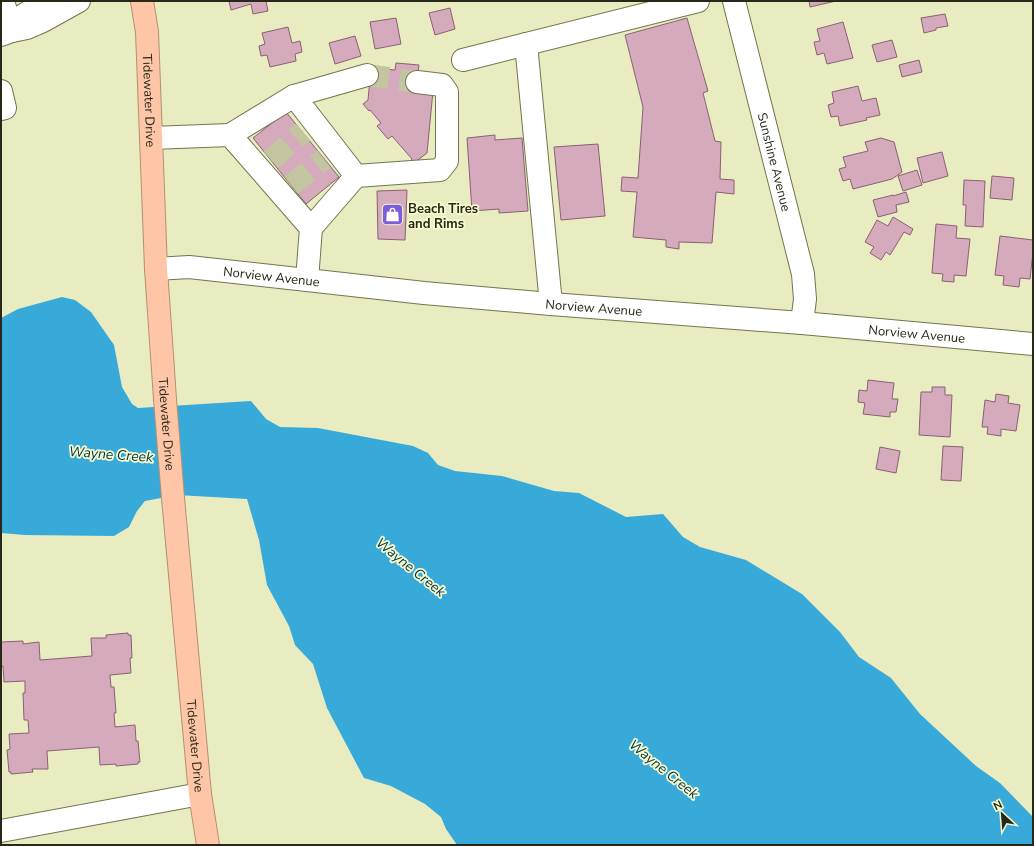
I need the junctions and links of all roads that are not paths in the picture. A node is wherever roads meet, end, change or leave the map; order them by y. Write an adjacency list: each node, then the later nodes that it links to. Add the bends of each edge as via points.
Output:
1 (3, 1): 7 (street)
2 (46, 1): 7 (street, via 22,16)
3 (79, 1): 7 (street, via 43,21)
4 (142, 1): 16 (highway, Tidewater Drive, via 147,32)
5 (698, 1): 8 (street)
6 (734, 1): 22 (street, Sunshine Avenue, via 803,274 805,299)
7 (6, 33)
8 (526, 44): 9 (street); 21 (street)
9 (463, 60)
10 (367, 75): 13 (street)
11 (417, 82): 17 (street, via 442,85 447,92 447,161 440,170)
12 (1, 91): 14 (street, via 5,108)
13 (294, 96): 15 (street); 17 (street, via 309,127 330,154)
14 (1, 109)
15 (230, 135): 16 (street); 18 (street, via 265,164 286,189)
16 (151, 138): 19 (highway, Tidewater Drive)
17 (356, 176): 18 (street)
18 (311, 228): 20 (street)
19 (156, 269): 20 (street, Norview Avenue, via 188,267); 24 (highway, Tidewater Drive, via 173,498)
20 (307, 280): 21 (street, Norview Avenue)
21 (551, 304): 22 (street, Norview Avenue)
22 (802, 323): 23 (street, Norview Avenue)
23 (1033, 344)
24 (200, 794): 25 (street); 26 (highway, Tidewater Drive)
25 (1, 830)
26 (208, 845)

